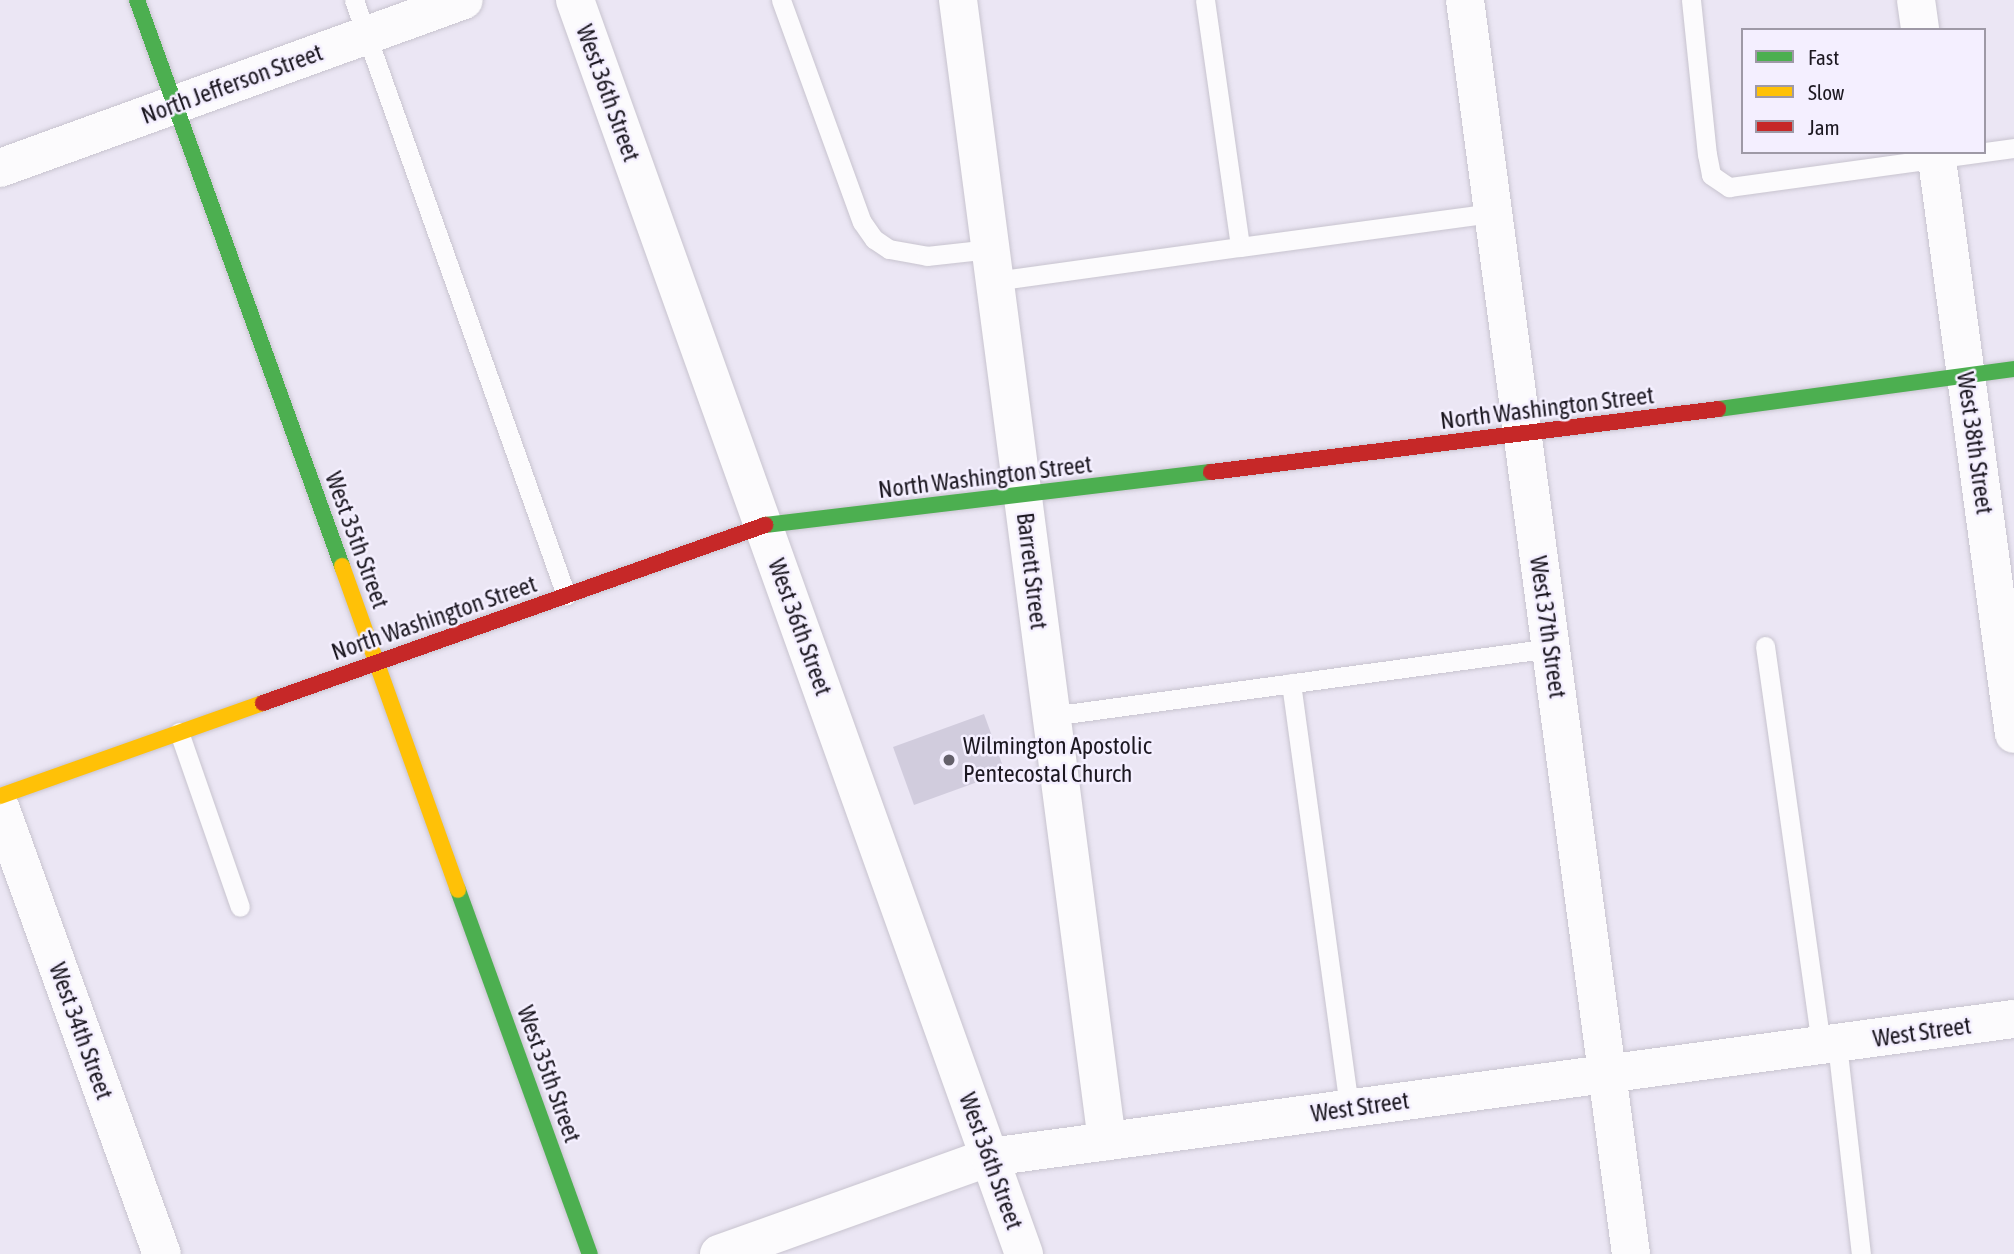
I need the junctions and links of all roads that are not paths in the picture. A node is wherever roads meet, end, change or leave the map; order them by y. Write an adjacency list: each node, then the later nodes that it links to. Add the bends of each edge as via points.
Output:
1 (137, 0): 13 (main road, West 35th Street)
2 (354, 0): 12 (lane)
3 (464, 0): 12 (street, North Jefferson Street)
4 (575, 0): 26 (street, West 36th Street)
5 (781, 0): 21 (lane, via 862,222 874,239 889,249)
6 (957, 0): 21 (street, Barrett Street)
7 (1205, 0): 20 (lane)
8 (1465, 0): 19 (street, West 37th Street)
9 (1691, 0): 17 (lane, via 1711,175 1729,187)
10 (1916, 0): 11 (street)
11 (1920, 28)
12 (367, 35): 13 (street, North Jefferson Street); 27 (lane)
13 (175, 105): 18 (street, North Jefferson Street); 30 (main road, West 35th Street)
14 (2014, 148): 15 (lane)
15 (1986, 151)
16 (1956, 154): 17 (lane)
17 (1937, 156): 23 (street, West 38th Street)
18 (0, 169)
19 (1493, 213): 20 (lane); 24 (street, West 37th Street)
20 (1240, 247): 21 (lane)
21 (992, 265): 25 (street, Barrett Street)
22 (2014, 369): 23 (main road, North Washington Street)
23 (1966, 376): 24 (main road, North Washington Street); 34 (street, West 38th Street)
24 (1523, 435): 25 (main road, North Washington Street); 29 (street, West 37th Street)
25 (1023, 496): 26 (main road, North Washington Street); 32 (street, Barrett Street)
26 (763, 525): 27 (main road, North Washington Street); 43 (street, West 36th Street)
27 (566, 595): 30 (main road, North Washington Street)
28 (1765, 646): 39 (lane)
29 (1551, 648): 31 (lane); 40 (street, West 37th Street)
30 (376, 662): 33 (main road, North Washington Street); 45 (main road, West 35th Street)
31 (1291, 683): 32 (lane); 41 (lane)
32 (1052, 716): 42 (street, Barrett Street)
33 (179, 732): 35 (main road, North Washington Street); 37 (lane)
34 (2014, 734)
35 (0, 796)
36 (0, 807): 44 (street, West 34th Street)
37 (240, 907)
38 (2014, 1019): 39 (street, West Street)
39 (1829, 1044): 40 (street, West Street); 49 (lane)
40 (1607, 1074): 41 (street, West Street); 48 (street, West 37th Street)
41 (1349, 1109): 42 (street, West Street)
42 (1107, 1141): 43 (street, West Street)
43 (990, 1157): 46 (street, West Street); 47 (street, West 36th Street)
44 (162, 1254)
45 (590, 1254)
46 (719, 1254)
47 (1024, 1254)
48 (1631, 1254)
49 (1861, 1254)

